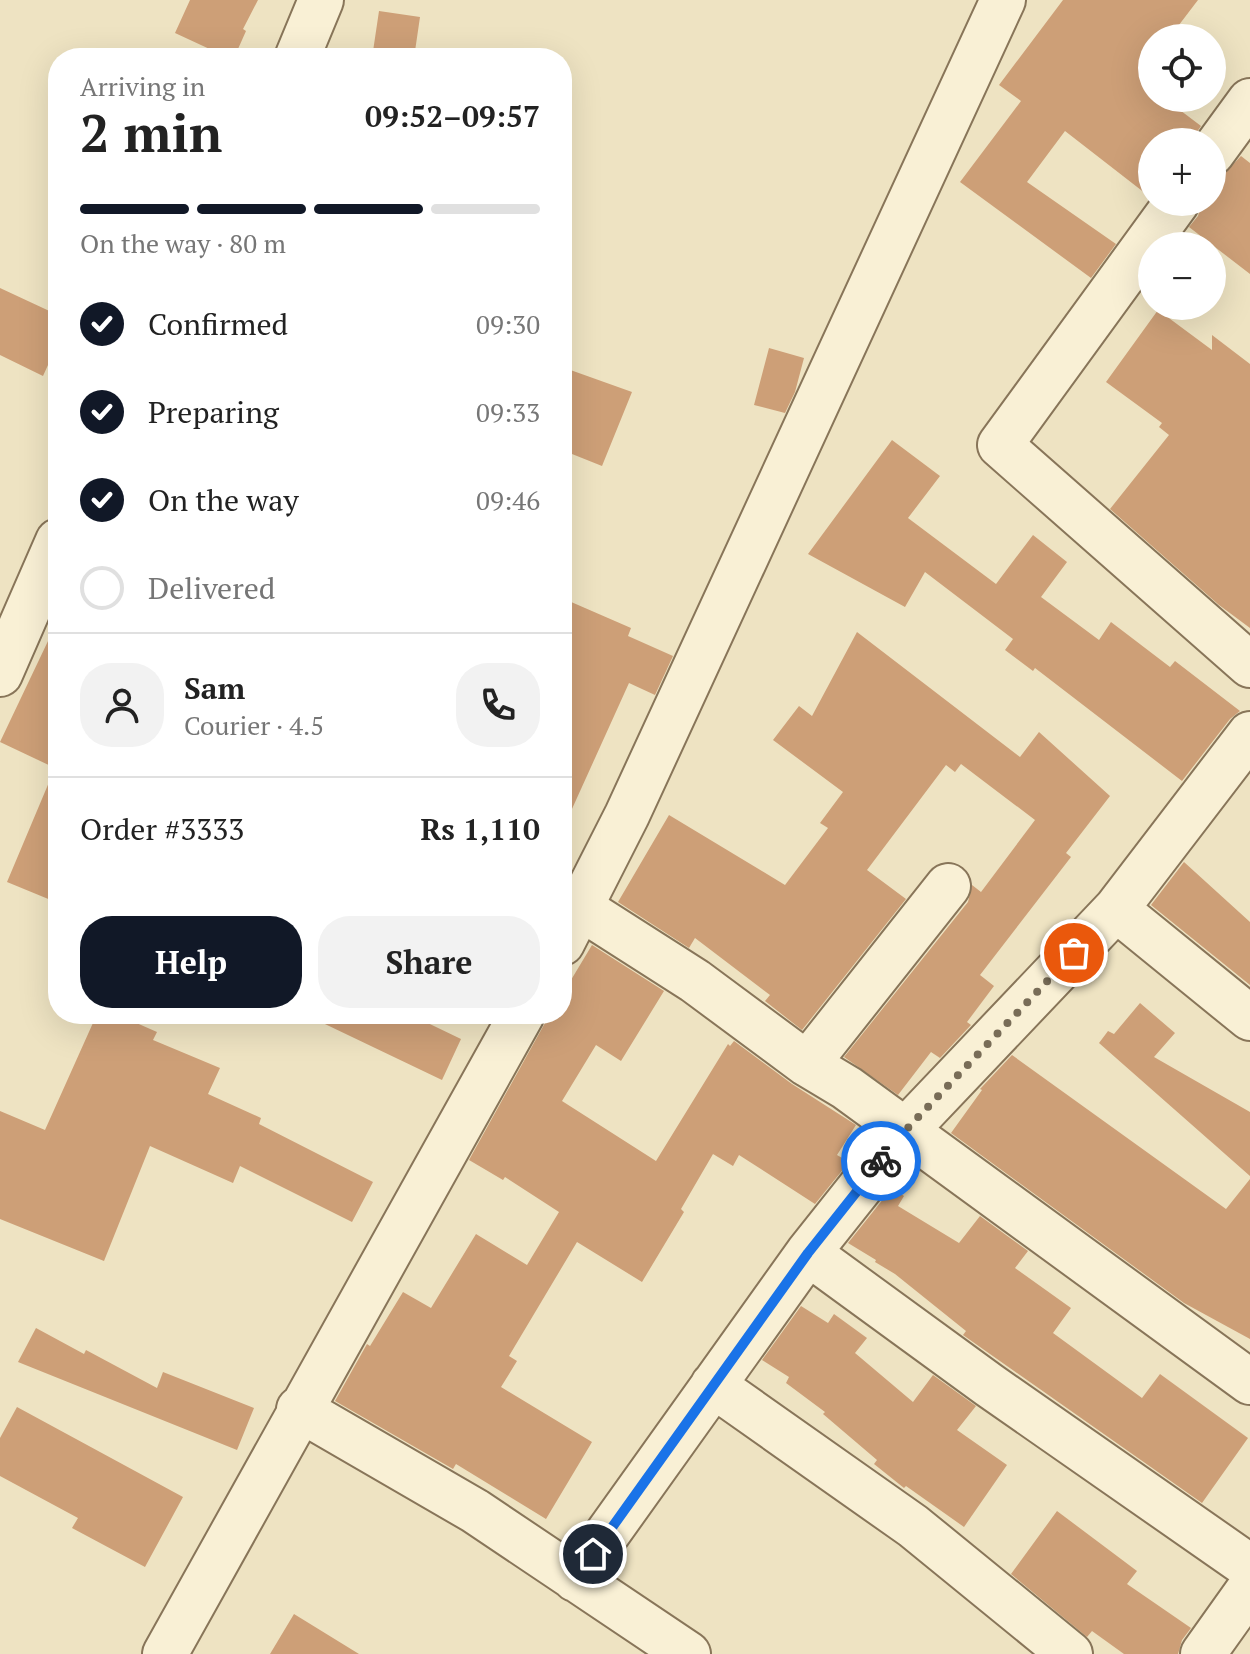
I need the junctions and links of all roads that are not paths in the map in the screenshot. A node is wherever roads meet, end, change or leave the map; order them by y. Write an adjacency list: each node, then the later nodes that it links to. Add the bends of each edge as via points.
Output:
1 (321, 0): 3 (street)
2 (1003, 0): 13 (street, via 634,801)
3 (301, 48)
4 (1250, 101): 5 (street)
5 (1226, 134)
6 (1167, 216): 8 (street, via 1000,445)
7 (48, 594): 9 (street)
8 (1250, 665)
9 (0, 674)
10 (1250, 734): 12 (street)
11 (948, 886): 17 (street)
12 (1116, 909): 15 (street); 18 (street)
13 (572, 911)
14 (572, 918): 17 (street, via 695,981)
15 (1250, 1018)
16 (516, 1024): 22 (street)
17 (807, 1064): 18 (street)
18 (905, 1131): 19 (street); 20 (street)
19 (808, 1253): 21 (street); 23 (street)
20 (1250, 1382)
21 (713, 1385): 24 (street); 28 (street, via 913,1526)
22 (299, 1409): 24 (street, via 475,1511); 26 (street)
23 (1250, 1567)
24 (575, 1579): 27 (street)
25 (1250, 1588): 29 (street)
26 (165, 1654)
27 (688, 1654)
28 (1070, 1654)
29 (1203, 1654)

